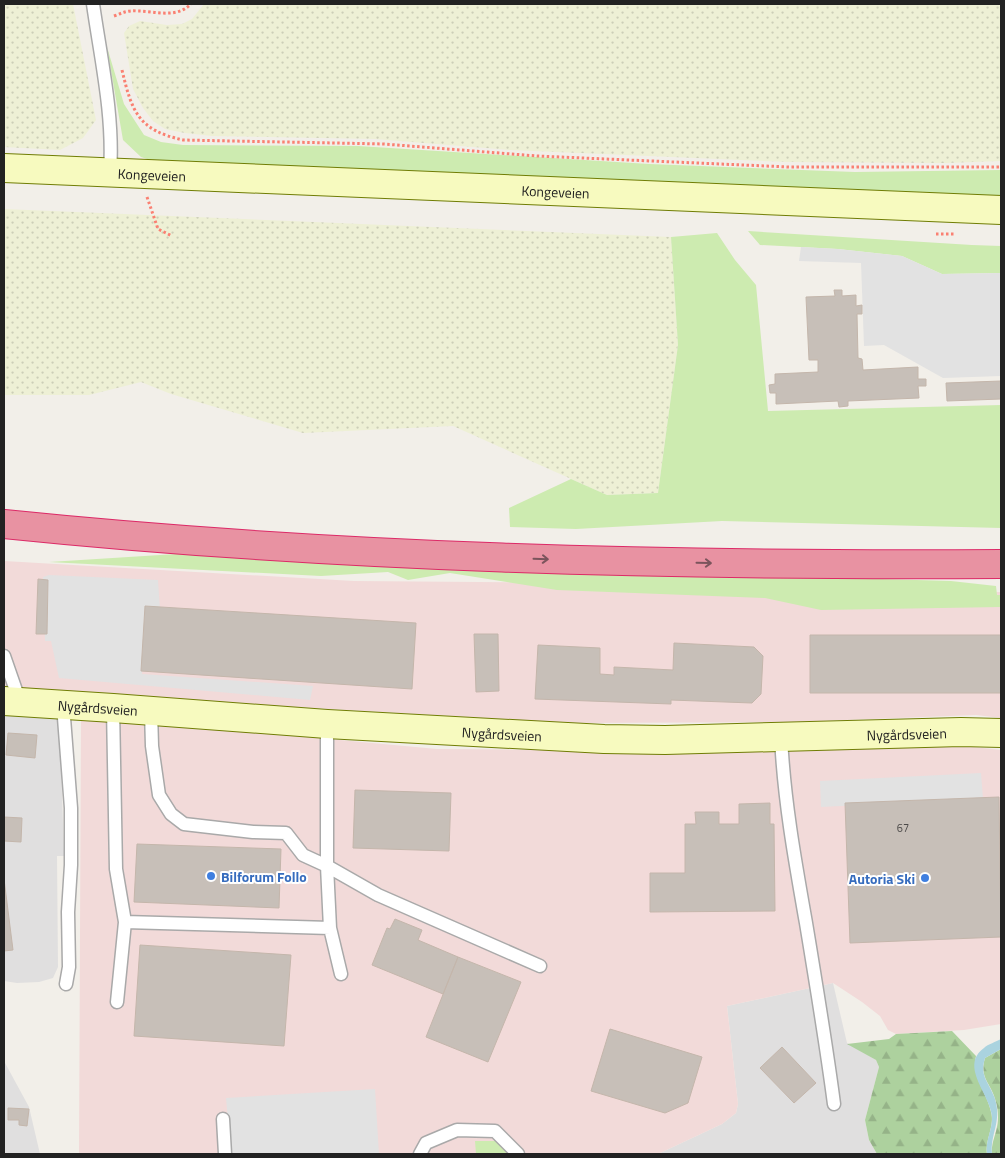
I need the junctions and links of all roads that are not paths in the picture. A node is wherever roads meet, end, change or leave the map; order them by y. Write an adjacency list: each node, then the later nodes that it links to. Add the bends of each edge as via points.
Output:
1 (93, 4): 3 (lane, Kongeveien, via 110,123)
2 (4, 168): 3 (main road, Kongeveien)
3 (110, 173): 4 (main road, Kongeveien)
4 (1001, 210)
5 (4, 510): 7 (highway, via 378,537 864,550)
6 (4, 524): 8 (highway, one-way to 8, via 183,540 407,554 866,566)
7 (1001, 549)
8 (1001, 564)
9 (4, 656): 10 (lane)
10 (12, 702): 11 (main road, Nygårdsveien)
11 (63, 705): 12 (main road, Nygårdsveien); 22 (lane, via 71,817)
12 (113, 708): 13 (main road, Nygårdsveien); 18 (lane, via 116,869)
13 (151, 711): 14 (main road, Nygårdsveien); 17 (lane, via 159,795 171,814 184,824 286,833 303,855)
14 (327, 724): 16 (main road, Nygårdsveien, via 604,739); 17 (lane)
15 (1001, 734): 16 (main road, Nygårdsveien, via 961,732)
16 (781, 737): 24 (lane, via 791,838)
17 (327, 866): 19 (lane); 20 (lane, via 378,895)
18 (125, 922): 19 (lane); 23 (lane)
19 (330, 928): 21 (lane)
20 (540, 966)
21 (340, 974)
22 (66, 984)
23 (117, 1002)
24 (834, 1104)
25 (223, 1118): 26 (lane)
26 (225, 1154)
27 (420, 1154): 28 (lane, via 426,1143 457,1130 494,1131)
28 (518, 1154)

